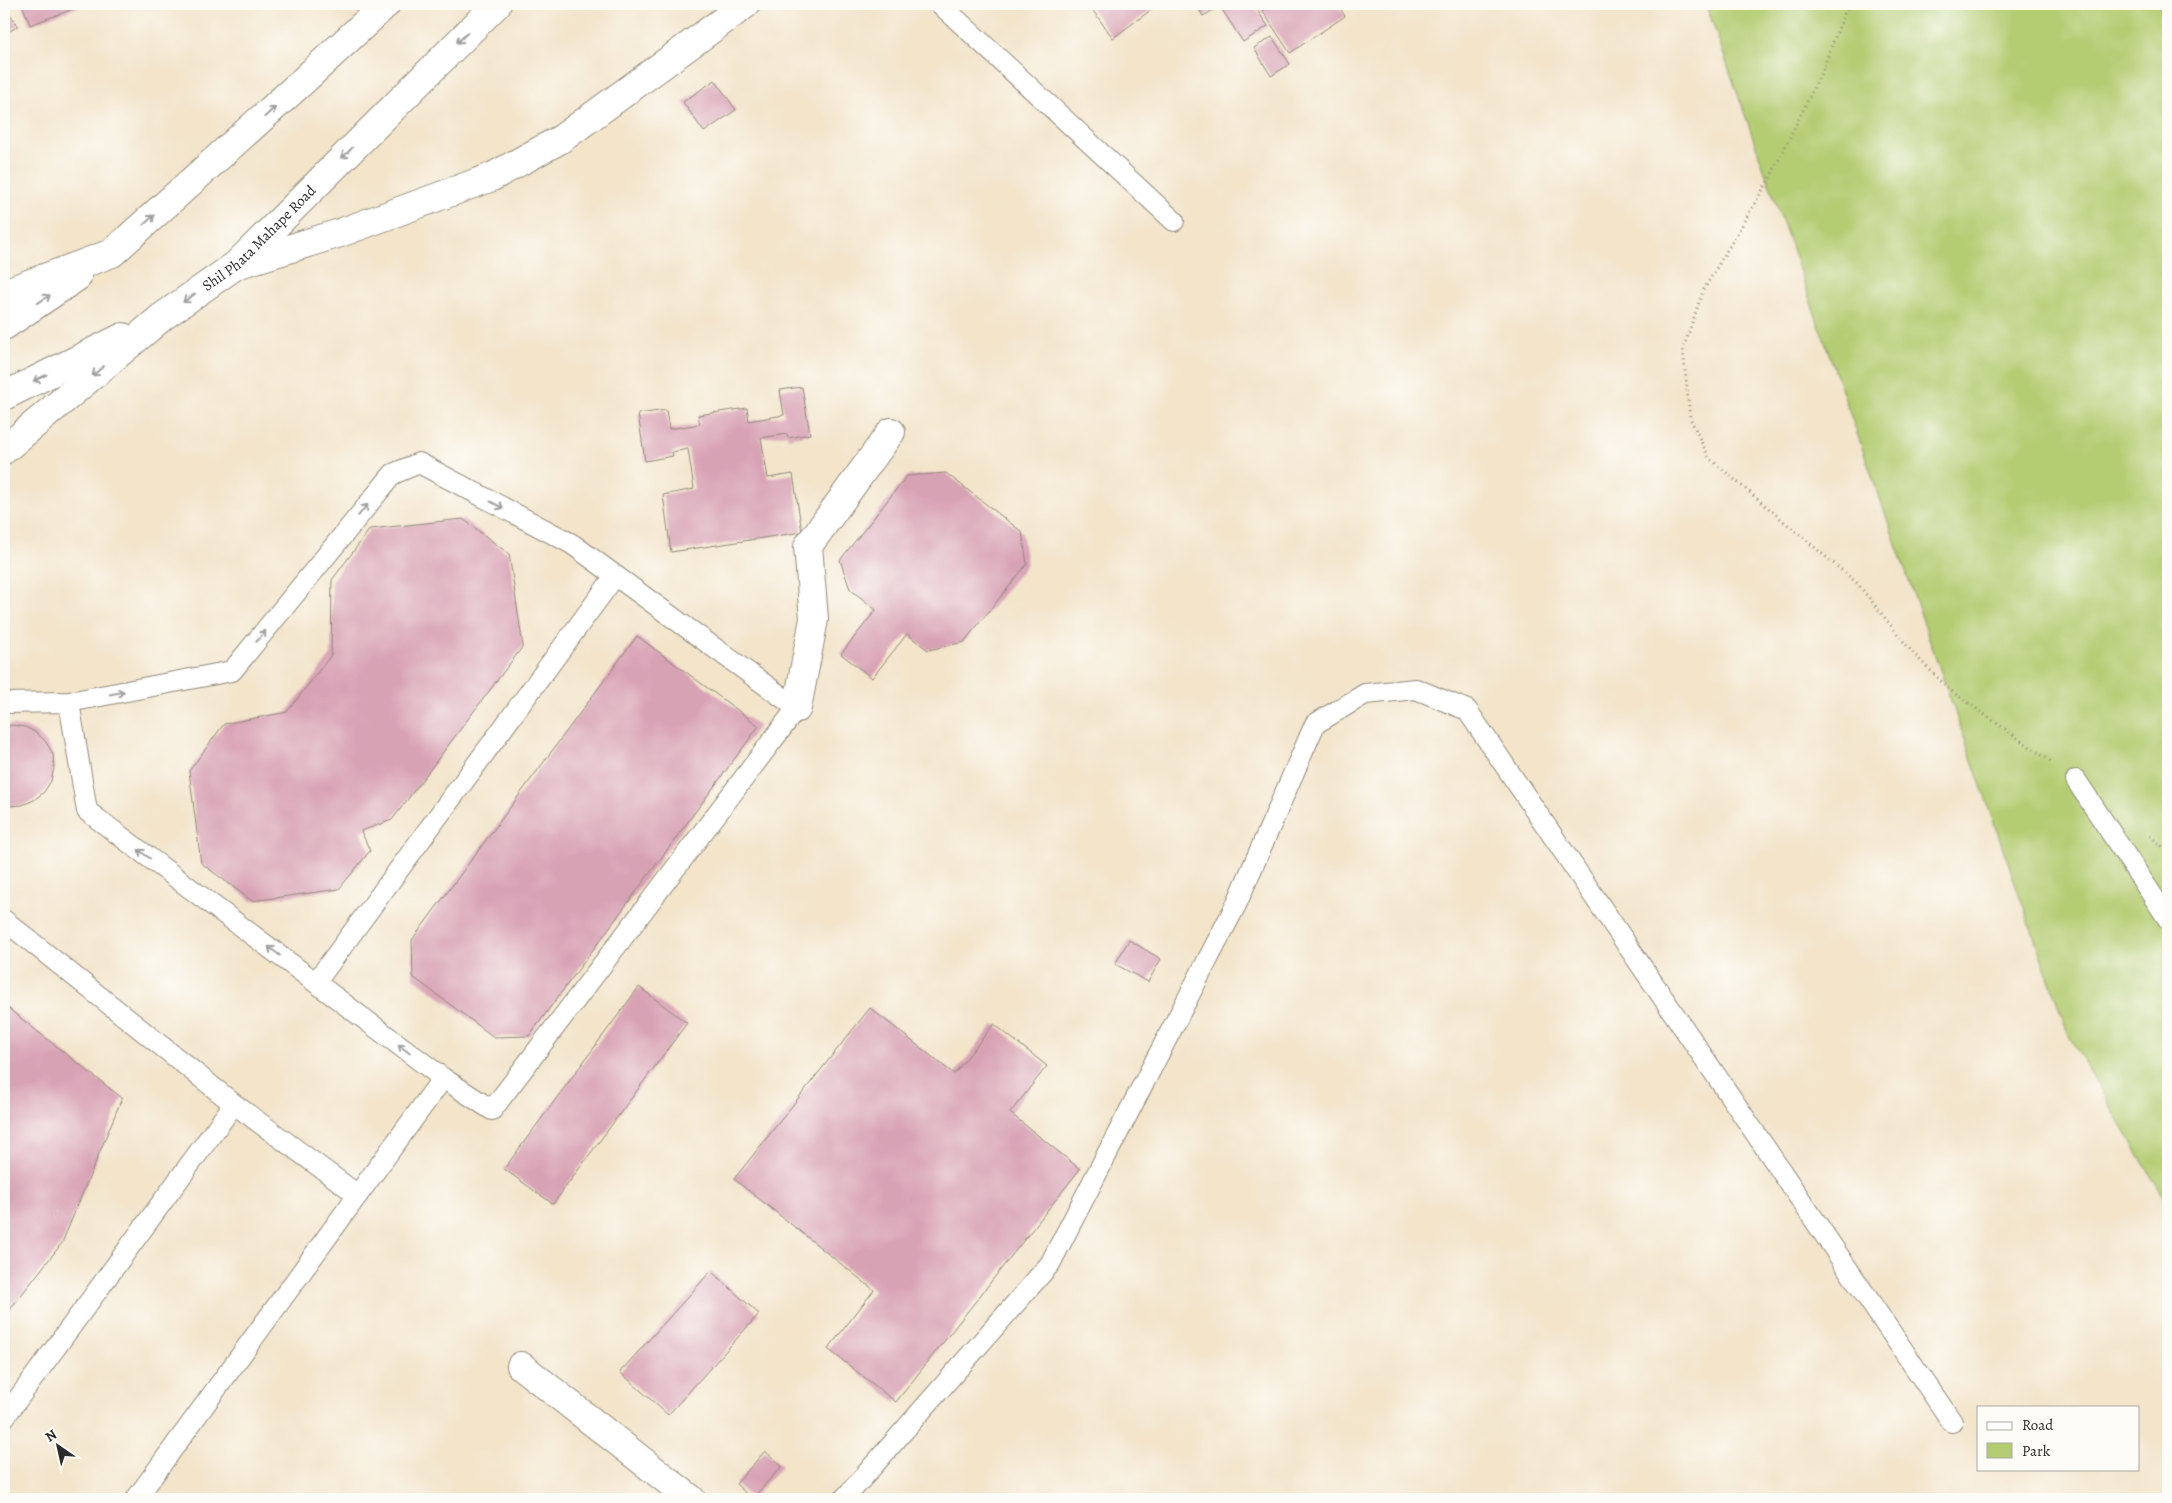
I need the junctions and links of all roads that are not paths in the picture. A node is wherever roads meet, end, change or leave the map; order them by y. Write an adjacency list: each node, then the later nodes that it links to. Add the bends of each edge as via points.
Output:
1 (386, 4): 6 (main road, one-way to 1)
2 (497, 4): 7 (main road, Shil Phata Mahape Road, one-way to 7)
3 (746, 4): 7 (main road, via 561,139 492,177 340,232)
4 (940, 4): 5 (lane)
5 (1174, 221)
6 (112, 253): 8 (main road); 10 (main road, one-way to 6)
7 (236, 265): 9 (main road, Shil Phata Mahape Road, one-way to 9)
8 (4, 292)
9 (162, 317): 11 (main road, one-way to 11); 13 (main road, Shil Phata Mahape Road, one-way to 13)
10 (4, 326)
11 (4, 396)
12 (890, 432): 17 (main road, via 808,546 814,619)
13 (4, 450)
14 (615, 576): 15 (lane, one-way to 14, via 232,671 393,474 419,464 572,544); 17 (lane); 21 (lane)
15 (69, 702): 16 (lane); 21 (lane, one-way to 15, via 87,811)
16 (4, 703)
17 (797, 708): 22 (lane, via 492,1110)
18 (2076, 780): 19 (lane)
19 (2168, 919)
20 (4, 920): 23 (lane)
21 (316, 982): 22 (lane, one-way to 21)
22 (443, 1078): 24 (lane)
23 (234, 1104): 24 (lane); 26 (lane)
24 (358, 1195): 29 (lane)
25 (521, 1366): 28 (main road)
26 (4, 1418)
27 (1952, 1422): 30 (lane, via 1467,710 1416,689 1365,694 1315,724 1236,905 1050,1264)
28 (681, 1497)
29 (136, 1499)
30 (844, 1499)

